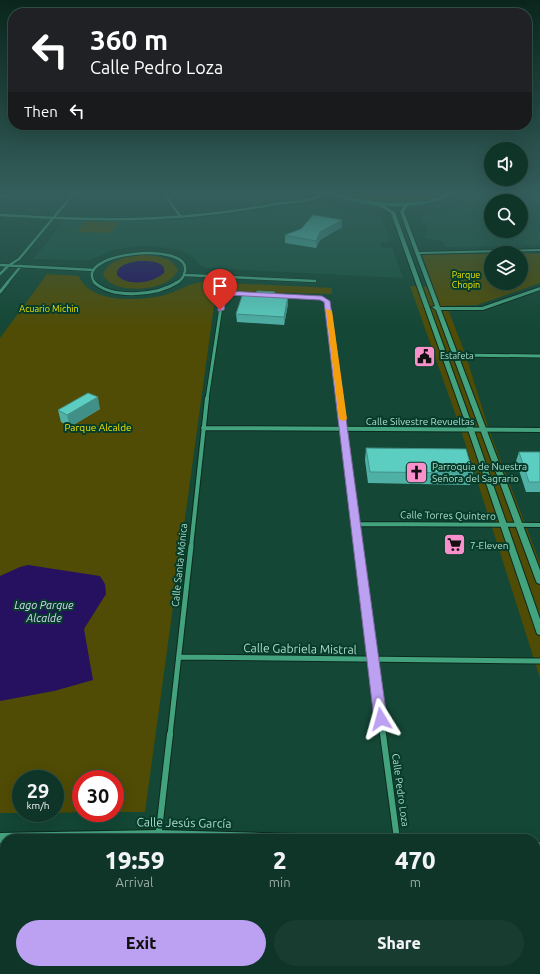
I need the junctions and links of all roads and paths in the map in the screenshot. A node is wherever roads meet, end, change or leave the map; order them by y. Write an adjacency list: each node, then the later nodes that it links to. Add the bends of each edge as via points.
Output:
1 (38, 237): 6 (street)
2 (402, 237): 11 (street)
3 (411, 237): 5 (street)
4 (540, 252): 5 (street)
5 (417, 253): 21 (street)
6 (20, 259): 8 (street); 9 (street)
7 (0, 265): 8 (street)
8 (8, 266): 9 (street); 12 (street)
9 (21, 266): 10 (street); 16 (street)
10 (94, 270): 13 (street, via 110,259 136,253 150,253 182,262); 13 (street, via 94,283 101,288 127,294 157,291 174,284)
11 (415, 272): 21 (street, via 419,274 431,305); 26 (street)
12 (0, 274)
13 (185, 275): 14 (street)
14 (315, 281)
15 (540, 288): 18 (street)
16 (0, 292)
17 (250, 294): 24 (street, Calle Santa Mónica, via 224,293)
18 (523, 294): 19 (street); 21 (street, via 483,308)
19 (540, 294)
20 (265, 295): 25 (street, Calle Pedro Loza, via 322,298 327,301)
21 (438, 309): 22 (street)
22 (456, 355): 23 (street); 27 (street)
23 (540, 356)
24 (203, 428): 25 (street, Calle Silvestre Revueltas); 35 (street, Calle Santa Mónica)
25 (344, 429): 26 (street, Calle Silvestre Revueltas); 29 (street, Calle Pedro Loza)
26 (471, 430): 27 (street, Calle Silvestre Revueltas); 30 (street)
27 (484, 430): 28 (street, Calle Silvestre Revueltas); 31 (street)
28 (540, 430)
29 (356, 524): 30 (street, Calle Torres Quintero); 36 (street, Calle Pedro Loza)
30 (504, 525): 31 (street, Calle Torres Quintero); 34 (street)
31 (518, 525): 32 (street, Calle Torres Quintero); 33 (street)
32 (540, 525)
33 (540, 581)
34 (540, 630)
35 (179, 657): 36 (street, Calle Gabriela Mistral); 38 (street, Calle Santa Mónica)
36 (372, 659): 37 (street, Calle Gabriela Mistral); 39 (street, Calle Pedro Loza)
37 (540, 661)
38 (158, 834)
39 (397, 834)

